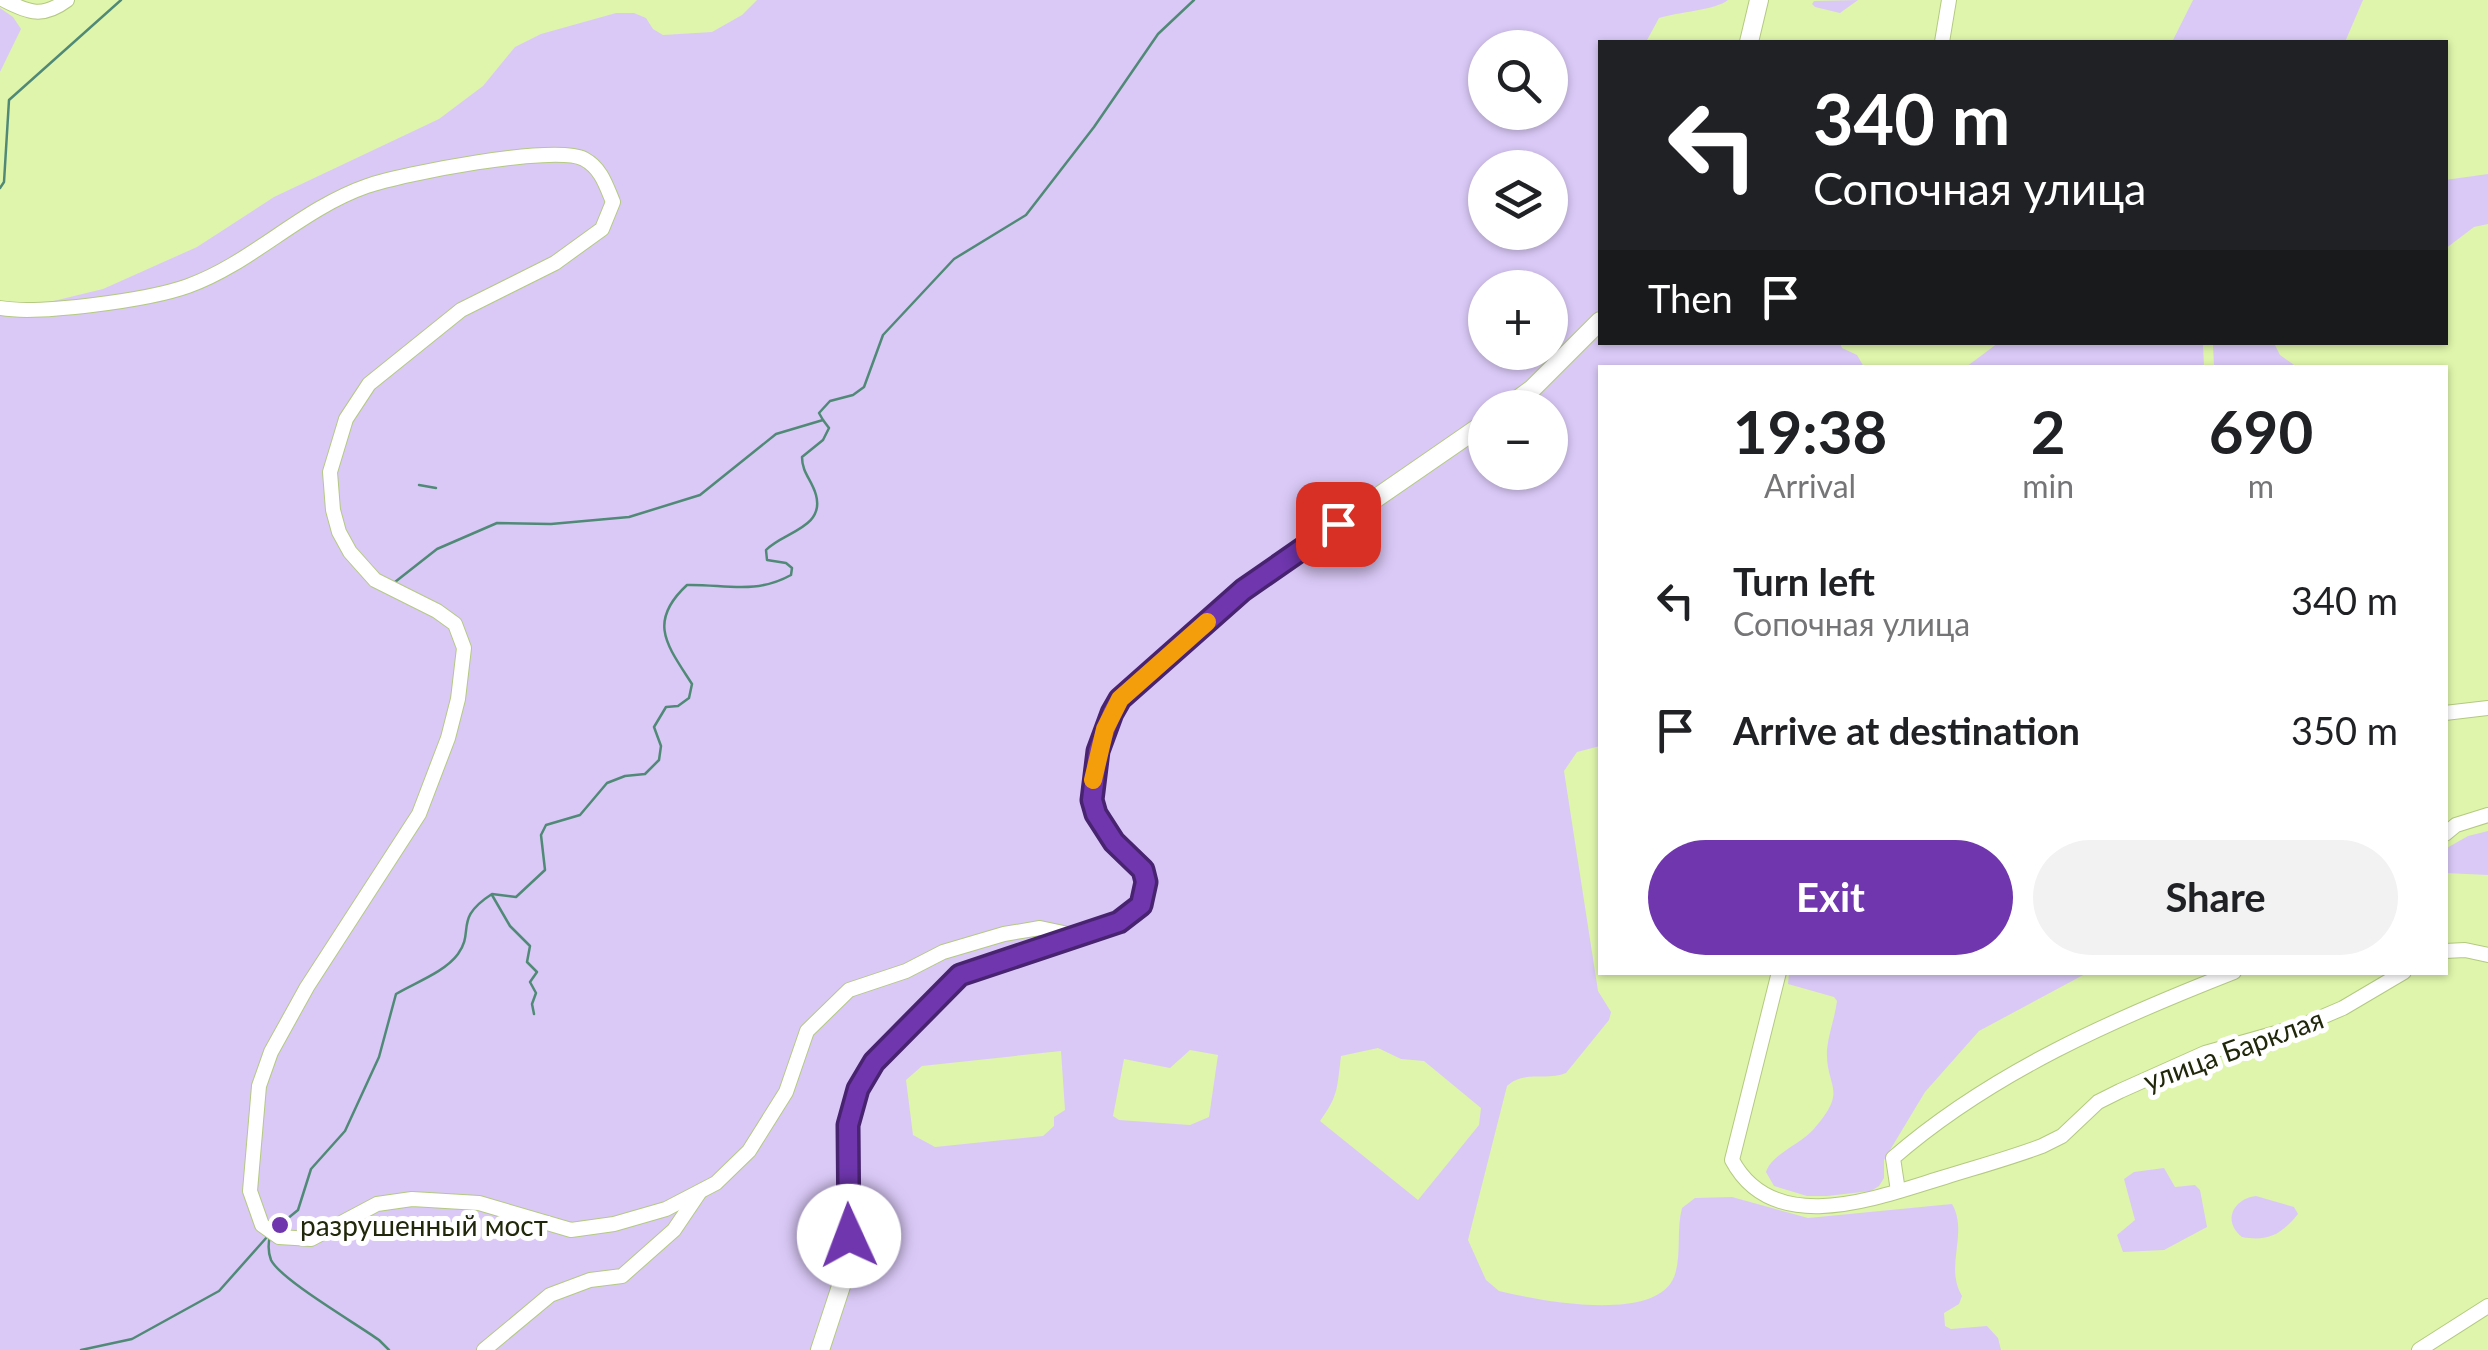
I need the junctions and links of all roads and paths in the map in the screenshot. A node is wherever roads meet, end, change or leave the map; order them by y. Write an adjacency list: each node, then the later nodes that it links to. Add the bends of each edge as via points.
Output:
1 (4, 0): 2 (street, via 38,13)
2 (67, 0)
3 (1759, 0): 5 (main road)
4 (1949, 0): 6 (street)
5 (1749, 40)
6 (1942, 40)
7 (0, 308): 22 (street, via 58,308 187,286 366,186 502,158 570,156 602,174 613,202 602,229 555,263 461,310 369,384 346,419 330,472 340,532 374,580 456,624 464,648 458,699 419,814 272,1052 259,1086 250,1191 271,1232 311,1239 376,1204 412,1199 480,1203 571,1230 614,1224)
8 (1598, 322): 9 (main road)
9 (1531, 390)
10 (1468, 434): 15 (main road, via 1243,590 1120,699 1098,751 1092,800 1114,842 1143,870 1145,894 1135,913)
11 (2488, 708): 12 (street)
12 (2448, 713)
13 (2488, 816): 14 (street)
14 (2448, 832)
15 (1073, 935): 22 (street, via 1040,928 1004,934 849,990 806,1030 786,1092 749,1151); 25 (main road, via 960,975 858,1089 848,1125 845,1274)
16 (2448, 951): 17 (street)
17 (2487, 954)
18 (1778, 975): 21 (street, улица Барклая, via 1732,1160 1748,1186 1781,1202 1846,1204)
19 (2227, 975): 21 (street, via 2102,1025 1999,1082 1893,1158)
20 (2399, 975): 21 (street, улица Барклая, via 2301,1026 2206,1053 2120,1091 2042,1146)
21 (1898, 1191)
22 (700, 1192): 24 (street, via 674,1230 622,1276 550,1295)
23 (2488, 1306): 26 (street)
24 (484, 1350)
25 (820, 1350)
26 (2420, 1350)

